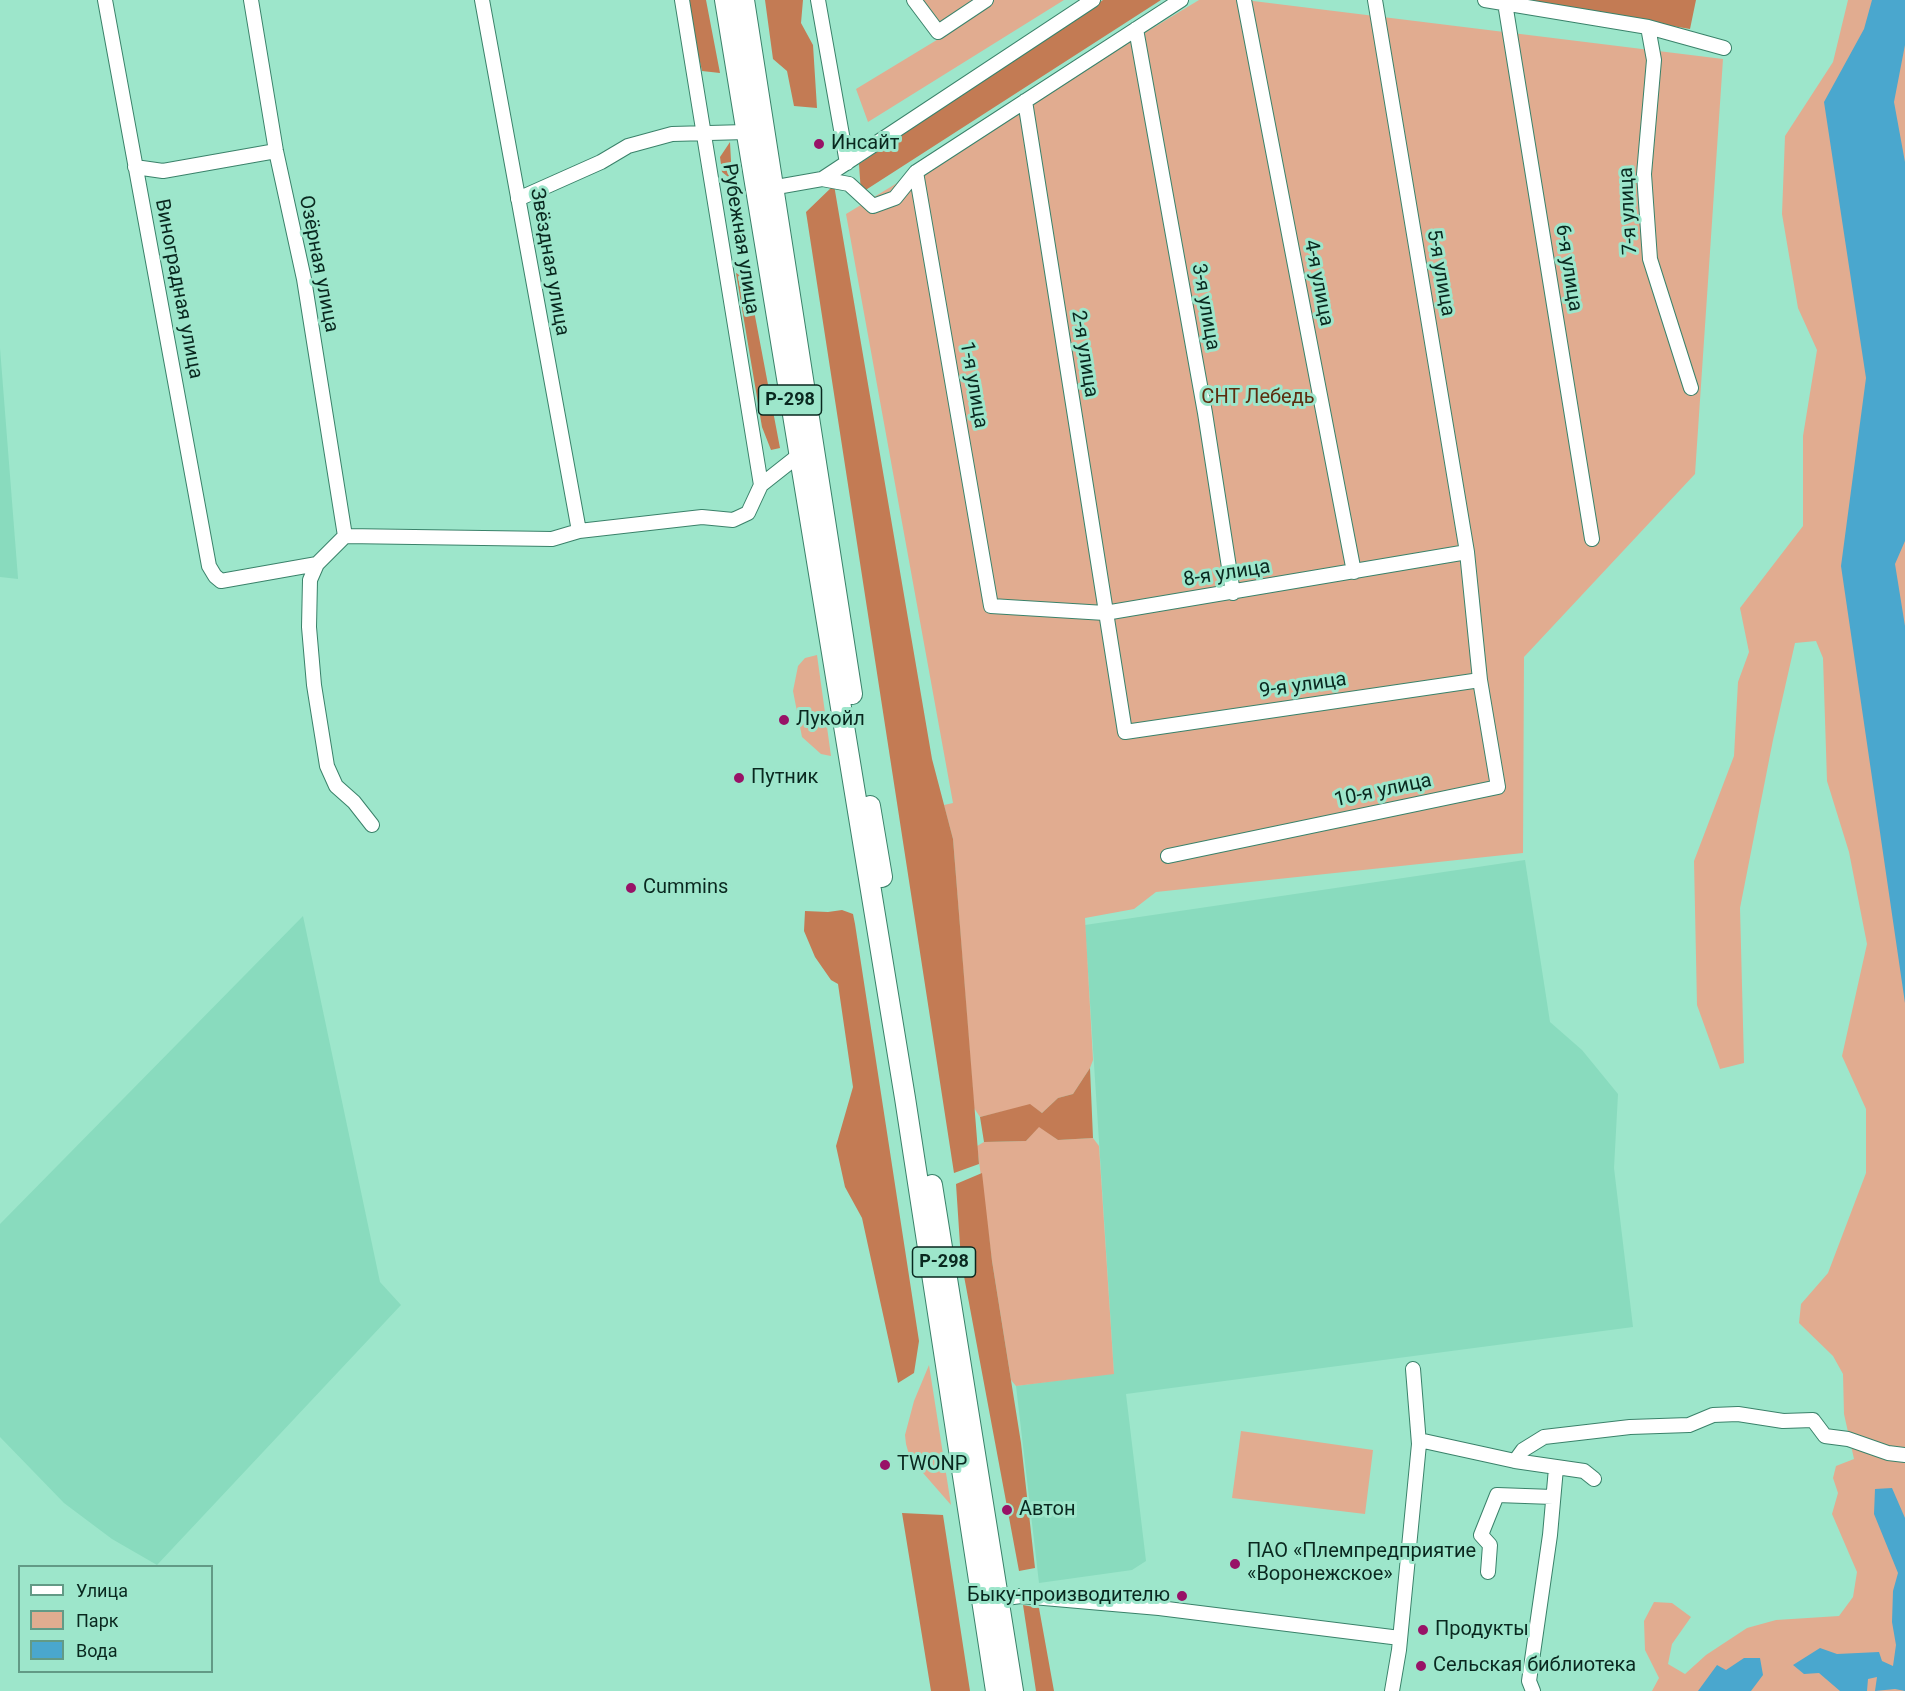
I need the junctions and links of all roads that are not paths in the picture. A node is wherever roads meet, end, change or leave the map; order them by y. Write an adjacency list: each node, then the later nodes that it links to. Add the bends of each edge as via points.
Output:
1 (105, 0): 24 (street, Виноградная улица)
2 (251, 0): 22 (street, Озёрная улица)
3 (482, 0): 28 (street, Звёздная улица)
4 (682, 0): 21 (street, Рубежная улица)
5 (725, 0): 20 (highway, Р-298)
6 (744, 0): 27 (highway, Р-298)
7 (818, 0): 23 (street)
8 (914, 0): 9 (street, via 938,32)
9 (986, 0)
10 (1093, 0): 23 (street)
11 (1180, 0): 17 (street)
12 (1244, 0): 37 (street, 4-я улица)
13 (1375, 0): 35 (street, 5-я улица)
14 (1485, 0): 15 (street)
15 (1505, 3): 16 (street); 34 (street, 6-я улица)
16 (1648, 27): 18 (street); 29 (street, 7-я улица, via 1654,60 1644,174 1650,259)
17 (1136, 29): 19 (street); 38 (street, 3-я улица)
18 (1724, 48)
19 (1025, 101): 25 (street); 40 (street, 2-я улица)
20 (746, 132): 21 (street); 30 (highway, Р-298)
21 (703, 133): 28 (street, via 672,134 628,146); 31 (street, Рубежная улица)
22 (276, 151): 24 (street, via 163,171); 33 (street, Озёрная улица, via 304,279)
23 (847, 163): 26 (street)
24 (135, 167): 36 (street, Виноградная улица, via 209,566 221,581)
25 (916, 172): 26 (street, via 895,198 873,206 849,184); 39 (street, 1-я улица)
26 (822, 179): 27 (street)
27 (771, 188): 43 (highway, Р-298)
28 (518, 199): 32 (street, Звёздная улица)
29 (1691, 388)
30 (799, 455): 31 (street); 41 (highway, Р-298)
31 (762, 485): 32 (street, via 748,513 733,520 702,518)
32 (579, 531): 33 (street, via 552,539)
33 (345, 536): 36 (street)
34 (1592, 539)
35 (1467, 552): 37 (street, 8-я улица); 42 (street)
36 (317, 564): 44 (street, via 310,580 309,627 327,766 336,786)
37 (1354, 573): 38 (street, 8-я улица)
38 (1233, 592): 40 (street, 8-я улица)
39 (991, 606): 40 (street, 8-я улица)
40 (1105, 612): 42 (street, 9-я улица, via 1125,732)
41 (829, 635): 43 (highway, via 835,631 840,638 853,723); 45 (highway, Р-298)
42 (1480, 680): 46 (street, 10-я улица, via 1498,787)
43 (861, 747): 47 (highway, Р-298)
44 (372, 825)
45 (861, 832): 47 (highway, via 870,850 888,944); 58 (highway, Р-298)
46 (1168, 856)
47 (893, 942): 56 (highway, Р-298)
48 (1413, 1370): 49 (street)
49 (1419, 1440): 51 (street); 57 (street)
50 (1905, 1455): 51 (street, via 1825,1436 1813,1420 1783,1422 1738,1414 1713,1415 1689,1425 1544,1437 1523,1450)
51 (1515, 1461): 52 (street)
52 (1556, 1468): 53 (street, via 1584,1471); 54 (street)
53 (1594, 1479)
54 (1553, 1497): 55 (street, via 1497,1495 1481,1535 1490,1545); 61 (street, via 1529,1681)
55 (1488, 1572)
56 (998, 1599): 57 (street, via 1021,1596 1159,1608); 59 (highway, Р-298)
57 (1400, 1638): 60 (street)
58 (996, 1691)
59 (1013, 1691)
60 (1392, 1691)
61 (1533, 1691)

